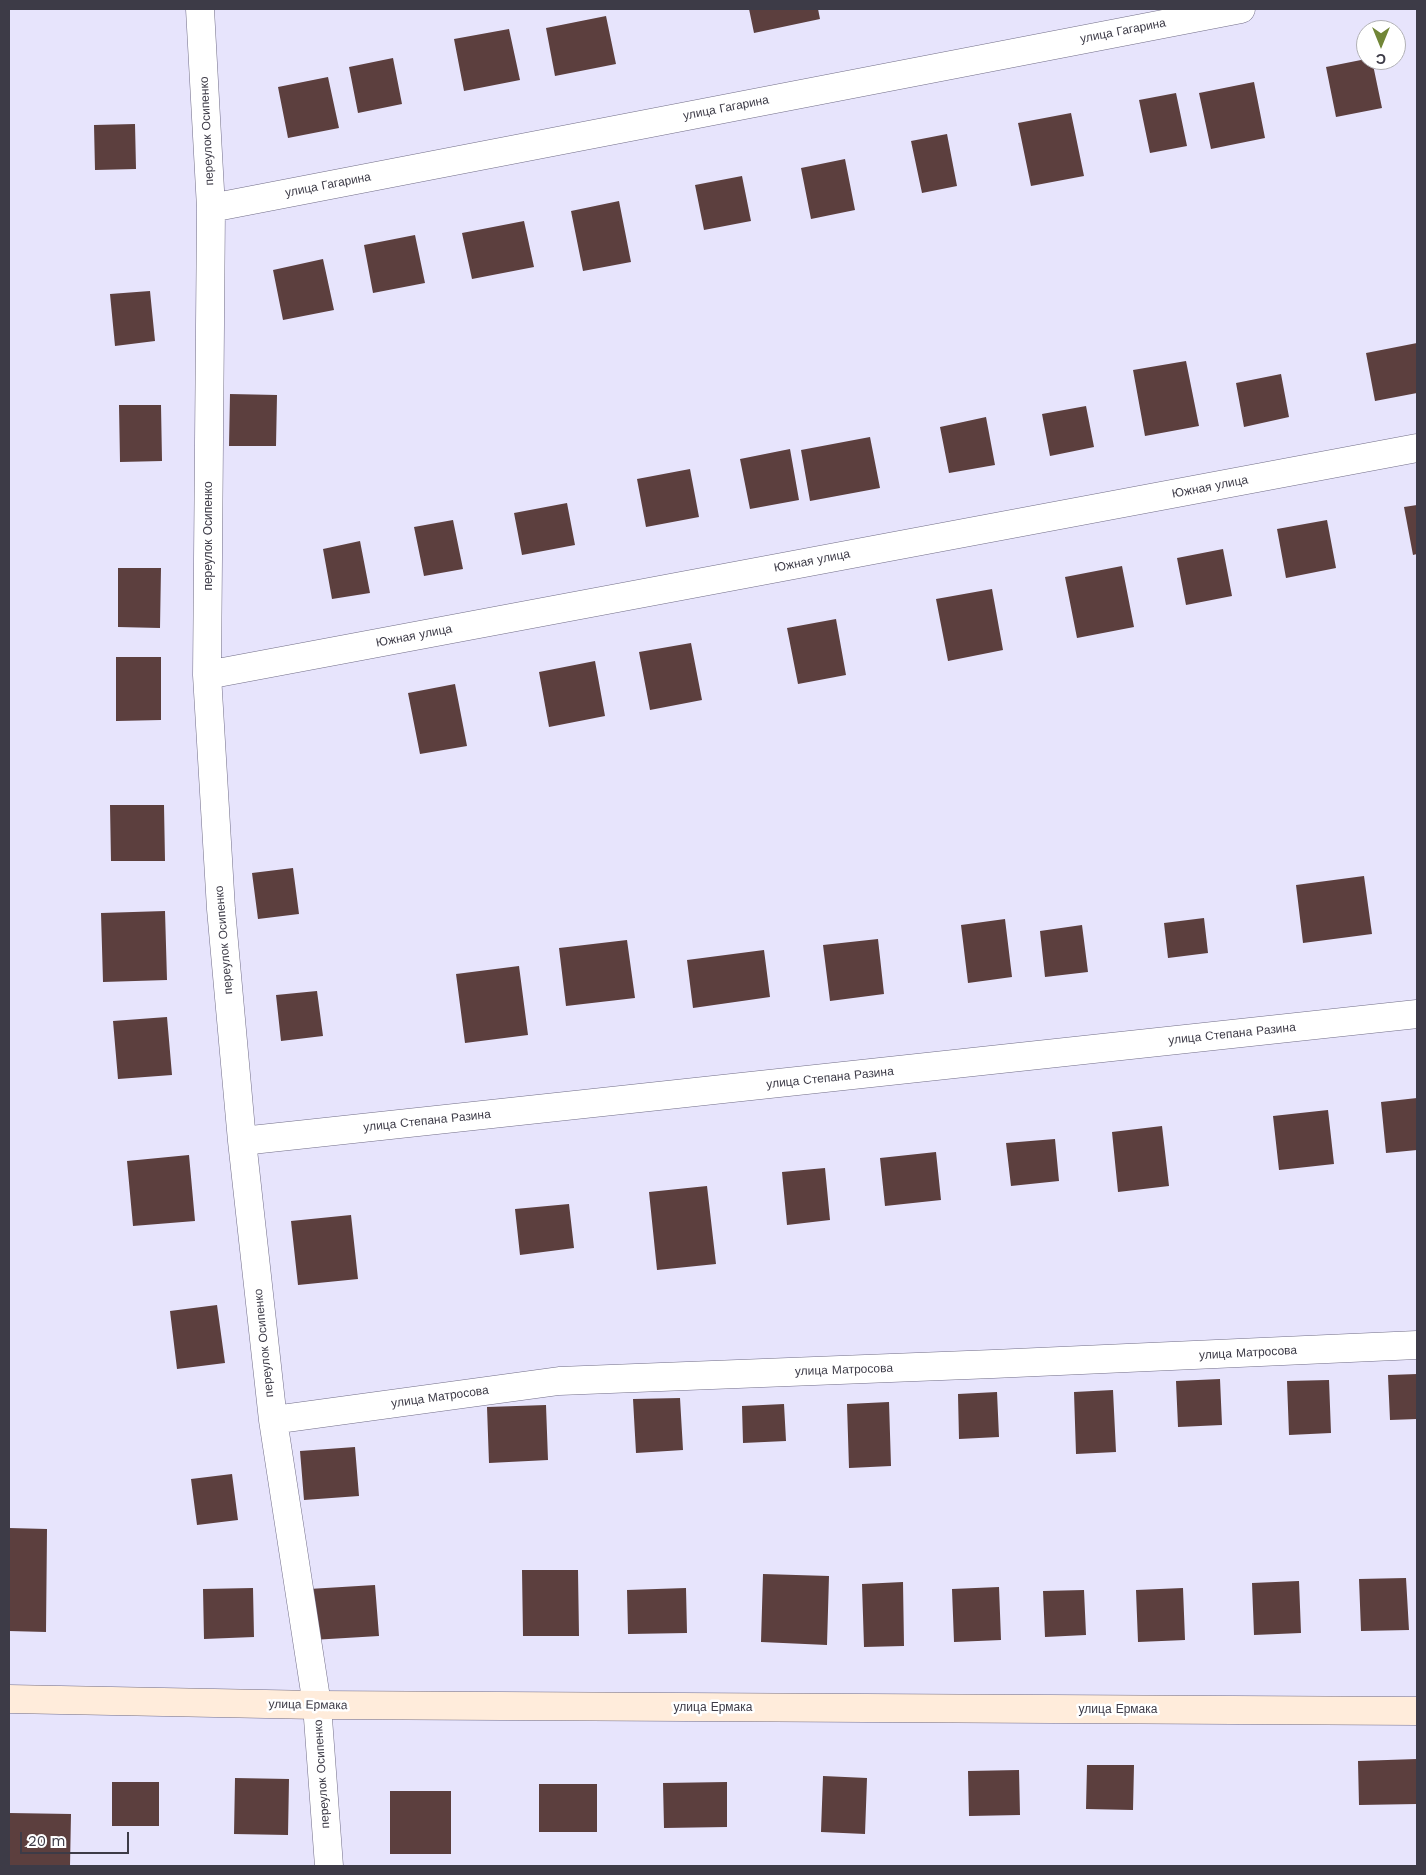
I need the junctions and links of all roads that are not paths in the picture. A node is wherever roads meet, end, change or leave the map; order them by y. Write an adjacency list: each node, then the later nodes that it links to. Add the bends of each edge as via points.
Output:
1 (200, 9): 3 (street, переулок Осипенко)
2 (1241, 9): 3 (street, улица Гагарина)
3 (211, 208): 5 (street, переулок Осипенко)
4 (1417, 448): 5 (street, Южная улица)
5 (207, 675): 7 (street, переулок Осипенко, via 220,909)
6 (1417, 1014): 7 (street, улица Степана Разина)
7 (242, 1141): 9 (street, переулок Осипенко)
8 (1417, 1345): 9 (street, улица Матросова, via 558,1381)
9 (272, 1420): 11 (street, переулок Осипенко)
10 (9, 1699): 11 (street, улица Ермака)
11 (317, 1705): 12 (street, улица Ермака); 13 (street, переулок Осипенко)
12 (1417, 1711)
13 (329, 1866)

